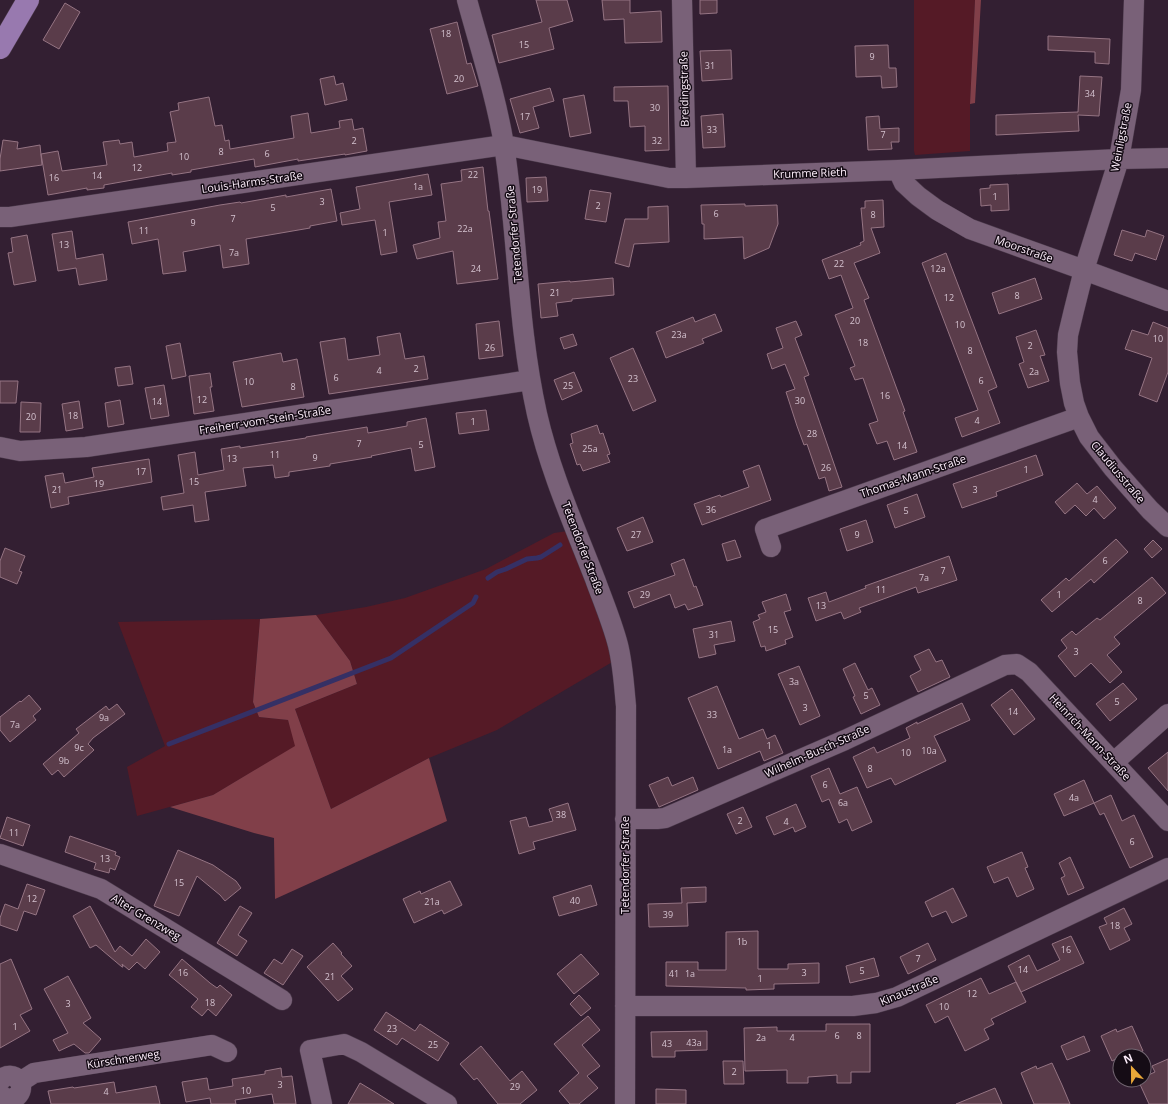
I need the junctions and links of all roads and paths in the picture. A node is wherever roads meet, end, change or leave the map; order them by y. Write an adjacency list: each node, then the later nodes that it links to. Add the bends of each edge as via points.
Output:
1 (28, 0): 5 (main road)
2 (468, 0): 6 (street, Tetendorfer Straße, via 499,116)
3 (682, 0): 10 (street, Breidingstraße)
4 (1134, 0): 8 (street, Weinligstraße, via 1131,90)
5 (0, 48)
6 (504, 145): 10 (street, Krumme Rieth, via 669,178); 11 (street, Louis-Harms-Straße); 14 (street, Tetendorfer Straße, via 524,346)
7 (1168, 158): 8 (street, Krumme Rieth)
8 (1119, 159): 9 (street, Krumme Rieth); 12 (street, Weinligstraße)
9 (898, 170): 10 (street, Krumme Rieth); 12 (street, Moorstraße, via 904,183 918,196 961,225)
10 (686, 178)
11 (0, 217)
12 (1084, 270): 13 (street, Moorstraße); 15 (street, Claudiusstraße, via 1068,335 1067,352 1070,383)
13 (1168, 301)
14 (530, 380): 16 (street, Freiherr-vom-Stein-Straße, via 86,447 20,451); 22 (street, Tetendorfer Straße, via 552,466 618,646 626,706)
15 (1079, 417): 17 (street, Claudiusstraße, via 1089,437 1113,468); 18 (street, Thomas-Mann-Straße, via 764,529)
16 (0, 447)
17 (1168, 527)
18 (771, 547)
19 (1005, 665): 21 (street, Heinrich-Mann-Straße, via 1017,664 1029,672); 22 (street, Wilhelm-Busch-Straße, via 845,740 665,818)
20 (1168, 714): 21 (street)
21 (1114, 762): 23 (street, Heinrich-Mann-Straße)
22 (625, 819): 27 (street, Tetendorfer Straße)
23 (1168, 821)
24 (0, 854): 26 (street, Alter Grenzweg, via 101,889)
25 (1168, 868): 27 (street, Kinaustraße, via 897,997 876,1004)
26 (282, 1000)
27 (625, 1006): 33 (street, Tetendorfer Straße)
28 (227, 1052): 30 (street, Kürschnerweg, via 212,1045 34,1073)
29 (0, 1081): 30 (street, via 9,1076 16,1078)
30 (13, 1094)
31 (322, 1104): 32 (street, via 310,1050 344,1044)
32 (448, 1104)
33 (625, 1104)

